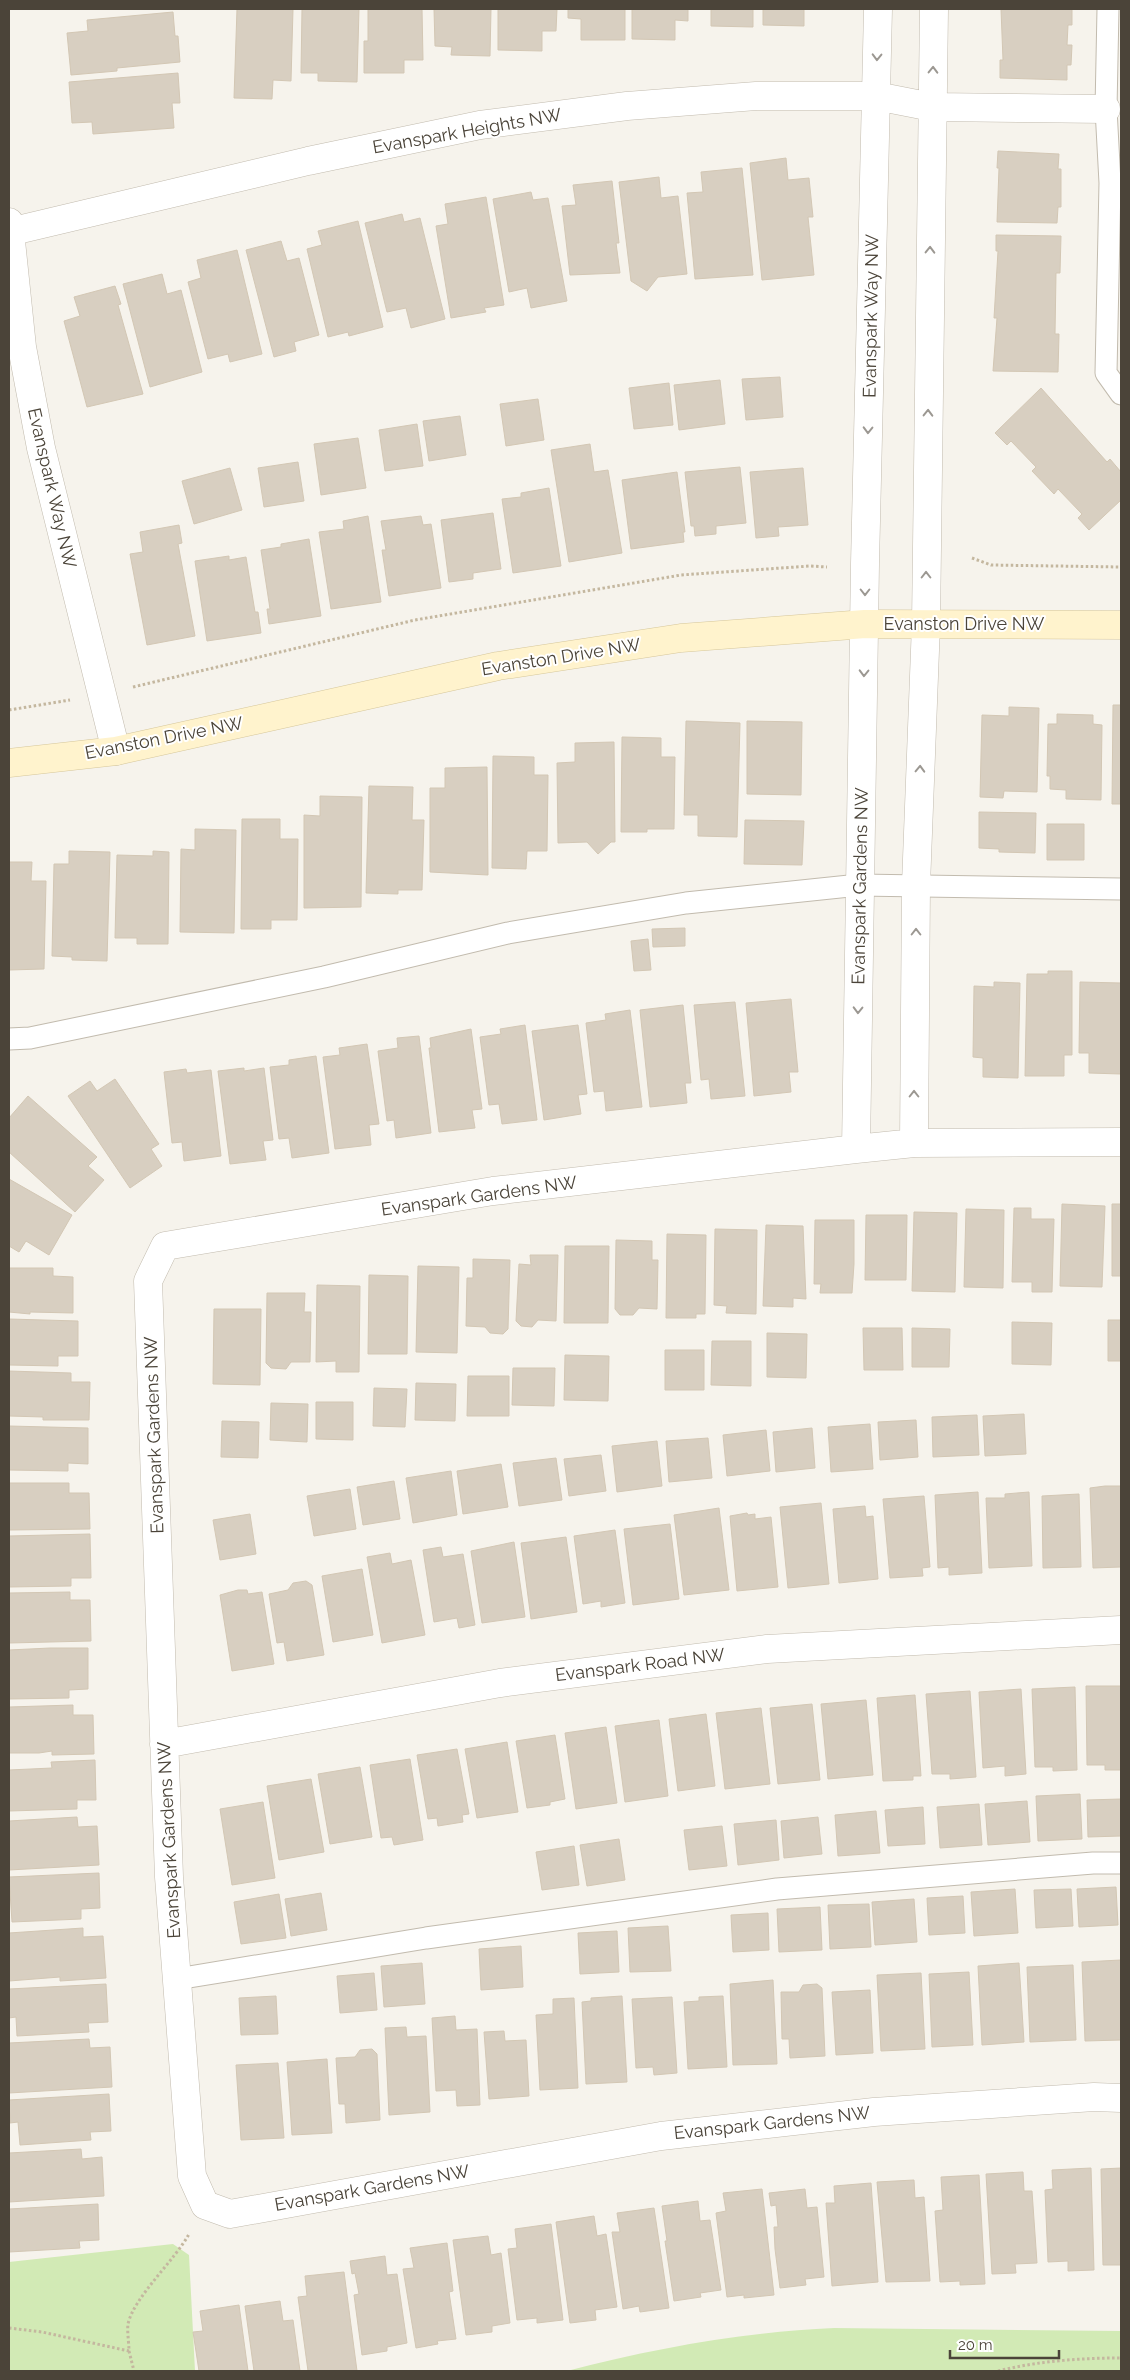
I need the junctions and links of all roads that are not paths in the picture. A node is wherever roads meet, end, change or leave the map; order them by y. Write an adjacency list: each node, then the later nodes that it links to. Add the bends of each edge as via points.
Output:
1 (878, 9): 4 (street, Evanspark Way NW, one-way to 4)
2 (934, 9): 5 (street, one-way to 2)
3 (1108, 9): 6 (lane)
4 (876, 96): 5 (street, Evanspark Heights NW); 9 (street, Evanspark Heights NW, via 756,96 627,106 480,125 308,161); 11 (street, Evanspark Way NW, one-way to 11)
5 (932, 107): 6 (street, Evanspark Heights NW); 12 (street, one-way to 5)
6 (1106, 109): 7 (lane)
7 (1115, 165): 10 (lane, via 1106,373)
8 (9, 222): 9 (street, Evanspark Way NW)
9 (9, 232): 14 (street, Evanspark Way NW, via 22,347 41,448)
10 (1121, 394)
11 (865, 624): 12 (street, Evanston Drive NW); 14 (street, Evanston Drive NW, via 681,638 498,666); 16 (street, Evanspark Gardens NW, one-way to 16)
12 (926, 624): 13 (street, Evanston Drive NW); 17 (street, one-way to 12)
13 (1121, 625)
14 (116, 751): 15 (street, Evanston Drive NW)
15 (9, 763)
16 (859, 885): 17 (lane); 19 (lane, via 686,903 508,933 324,977 30,1038); 22 (street, Evanspark Gardens NW, one-way to 22)
17 (916, 885): 18 (lane); 21 (street, one-way to 17)
18 (1121, 889)
19 (9, 1039)
20 (1121, 1142): 21 (street, Evanspark Gardens NW)
21 (914, 1143): 22 (street, Evanspark Gardens NW)
22 (856, 1149): 24 (street, Evanspark Gardens NW, via 493,1191 165,1246 148,1281)
23 (1121, 1630): 24 (street, Evanspark Road NW, via 767,1649 500,1683)
24 (164, 1744): 26 (street, Evanspark Gardens NW)
25 (1121, 1863): 26 (lane, via 777,1889 426,1938)
26 (177, 1980): 27 (street, Evanspark Gardens NW, via 192,2176 205,2205 230,2214 671,2134 874,2112 1094,2097)
27 (1121, 2098)

